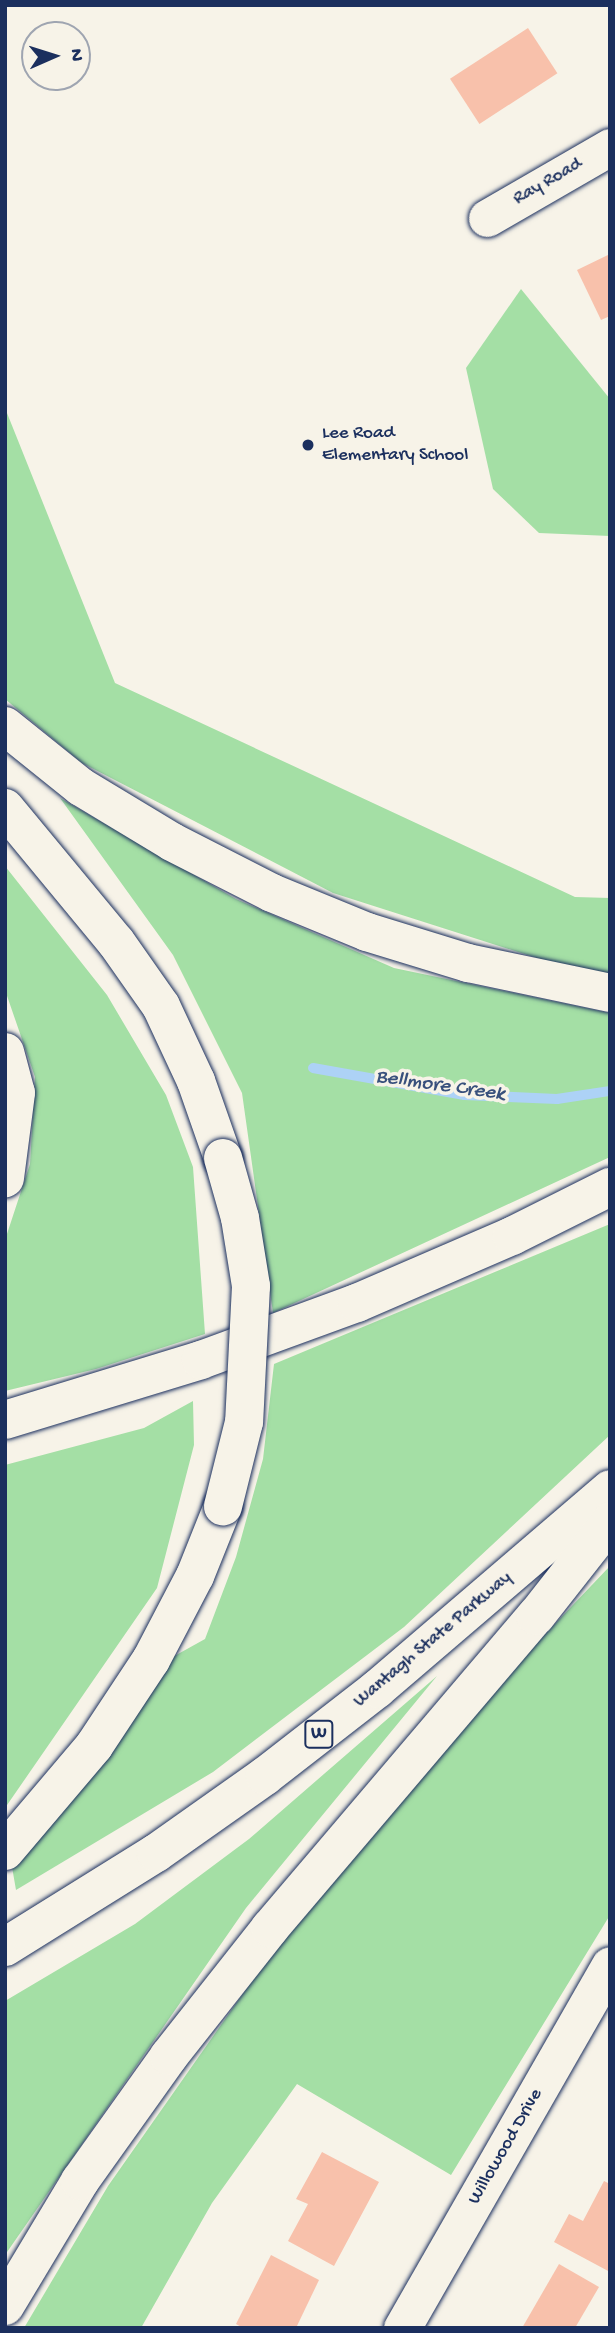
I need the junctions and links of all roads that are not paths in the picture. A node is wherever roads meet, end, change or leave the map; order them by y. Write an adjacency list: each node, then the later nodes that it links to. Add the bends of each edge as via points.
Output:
1 (610, 147): 2 (street, Ray Road)
2 (487, 218)
3 (5, 726): 5 (highway, via 81,787 172,842 272,893 367,932 468,963)
4 (5, 808): 12 (highway, bridge, via 116,942 161,1006 196,1081 223,1158 240,1218 251,1286 244,1422 223,1506 195,1576 151,1660 94,1746)
5 (610, 993)
6 (5, 1052): 7 (highway, via 16,1093)
7 (5, 1178)
8 (610, 1187): 9 (highway, via 512,1236 357,1303 201,1360)
9 (5, 1420)
10 (610, 1489): 13 (highway, Wantagh State Parkway / W, via 377,1689 265,1776)
11 (610, 1522): 15 (highway, via 536,1616 270,1928 169,2056 80,2181)
12 (5, 1851)
13 (12, 1945)
14 (610, 1965): 16 (street, Willowood Drive)
15 (5, 2306)
16 (402, 2328)

